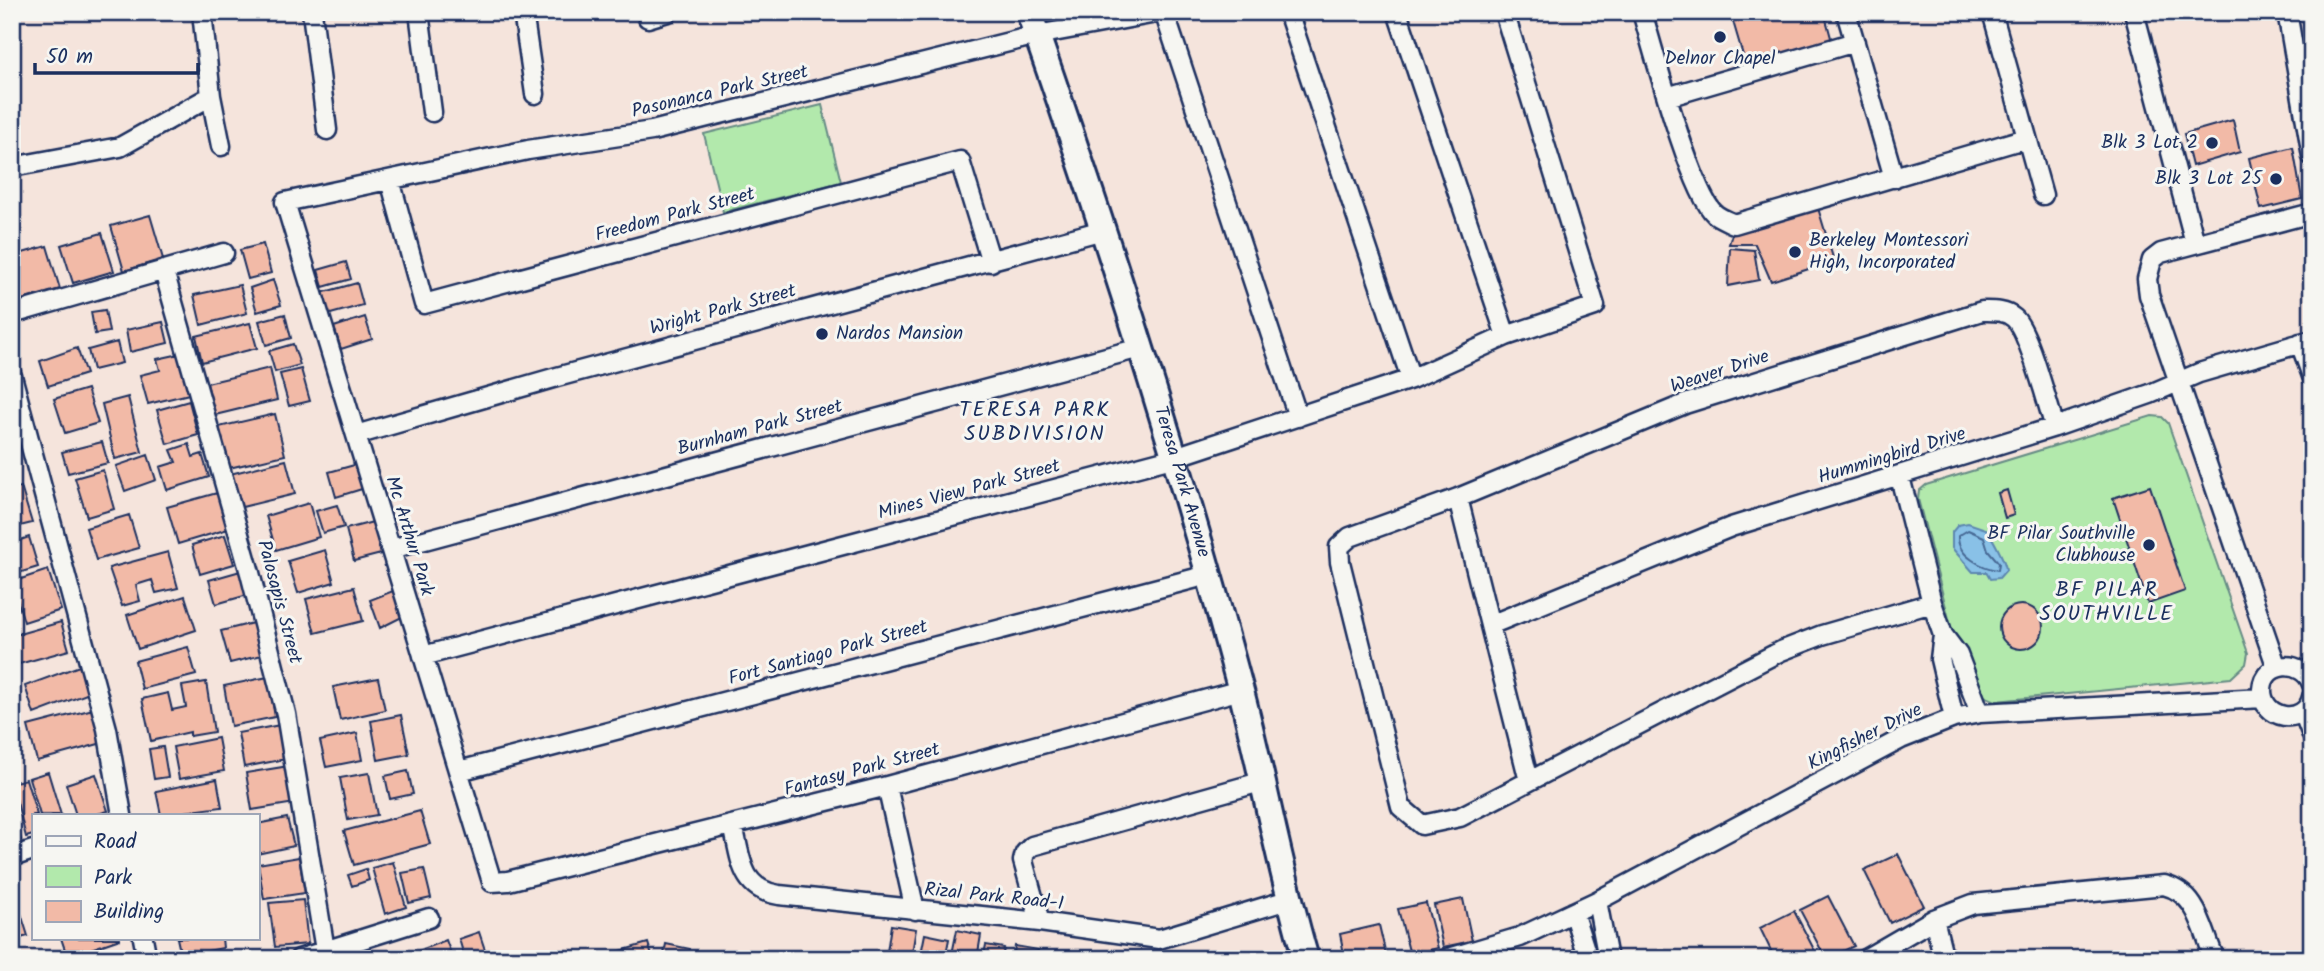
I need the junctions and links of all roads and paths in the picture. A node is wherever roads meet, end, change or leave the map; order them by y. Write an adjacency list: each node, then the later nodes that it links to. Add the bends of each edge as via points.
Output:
1 (202, 12): 19 (street)
2 (312, 12): 22 (street)
3 (419, 12): 21 (street)
4 (523, 12): 18 (street)
5 (647, 12): 6 (street, via 648,18)
6 (668, 12)
7 (1163, 12): 16 (street, Pasonanca Park Street); 45 (street)
8 (1289, 12): 43 (street)
9 (1397, 12): 38 (street)
10 (1504, 12): 38 (street, Mines View Park Street, via 1595,306)
11 (1642, 12): 20 (street)
12 (1846, 12): 17 (street)
13 (1992, 12): 23 (street)
14 (2134, 12): 33 (street)
15 (2287, 12): 25 (street)
16 (1033, 23): 28 (street, Pasonanca Park Street, via 652,131 528,150); 32 (street, Teresa Park Avenue)
17 (1855, 43): 20 (street); 27 (street)
18 (536, 94)
19 (211, 96): 24 (street); 26 (street, via 120,148)
20 (1667, 97): 27 (street, via 1702,194 1715,214 1734,224)
21 (432, 112)
22 (327, 130)
23 (2027, 138): 27 (street); 29 (street)
24 (221, 146)
25 (2312, 156)
26 (12, 167)
27 (1894, 178)
28 (390, 180): 30 (street, Pasonanca Park Street); 35 (street, Freedom Park Street, via 424,304 960,161)
29 (2043, 195)
30 (285, 202): 47 (street, Mc Arthur Park)
31 (2312, 213): 33 (street)
32 (1103, 230): 35 (street, Wright Park Street); 40 (street, Teresa Park Avenue)
33 (2195, 243): 44 (street, via 2161,253 2152,260 2147,279)
34 (224, 253): 36 (street)
35 (991, 262): 47 (street, Wright Park Street)
36 (164, 271): 37 (street); 82 (street, Palosapis Street, via 286,715)
37 (12, 314)
38 (1506, 336): 43 (street, Mines View Park Street)
39 (2306, 342): 42 (street); 44 (street, Hummingbird Drive)
40 (1140, 348): 48 (street, Teresa Park Avenue); 51 (street, Burnham Park Street)
41 (12, 376): 69 (street, via 107,729)
42 (2312, 376)
43 (1411, 379): 45 (street, Mines View Park Street)
44 (2178, 383): 46 (street, Hummingbird Drive); 57 (street)
45 (1298, 416): 48 (street, Mines View Park Street)
46 (2055, 427): 49 (street, Hummingbird Drive); 50 (street, Weaver Drive, via 2023,331 2013,317 1982,311 1685,404)
47 (356, 435): 51 (street, Mc Arthur Park)
48 (1172, 458): 52 (street, Teresa Park Avenue); 56 (street, Mines View Park Street)
49 (1900, 477): 53 (street); 54 (street, Hummingbird Drive, via 1731,527)
50 (1458, 498): 54 (street); 67 (street, Weaver Drive, via 1350,537 1339,547 1401,807 1422,825 1460,817)
51 (391, 549): 56 (street, Mc Arthur Park)
52 (1208, 575): 59 (street, Teresa Park Avenue); 65 (street, Fort Santiago Park Street)
53 (1932, 603): 55 (street); 67 (street, via 1781,651)
54 (1490, 625): 67 (street)
55 (1943, 635): 62 (street, via 1958,655); 63 (street, via 1940,659)
56 (423, 656): 65 (street, Mc Arthur Park)
57 (2277, 668): 58 (street, via 2297,667); 60 (street, via 2267,675)
58 (2311, 682)
59 (1241, 690): 66 (street, Teresa Park Avenue); 68 (street, Fantasy Park Street)
60 (2263, 698): 61 (street, via 2279,716 2291,717); 62 (street, Kingfisher Drive)
61 (2307, 705): 64 (street)
62 (1980, 713): 63 (street, Kingfisher Drive)
63 (1954, 718): 75 (street, Kingfisher Drive, via 1901,739)
64 (2312, 735)
65 (458, 771): 73 (street, Mc Arthur Park)
66 (1264, 781): 74 (street, Teresa Park Avenue); 80 (street, via 1032,846 1023,861)
67 (1530, 781)
68 (887, 786): 70 (street, Fantasy Park Street); 76 (street)
69 (122, 814)
70 (733, 825): 73 (street, Fantasy Park Street); 76 (street, Rizal Park Road-1, via 746,875 754,887 766,893)
71 (32, 850): 72 (street)
72 (12, 857)
73 (492, 882)
74 (1291, 899): 80 (street, Rizal Park Road-1, via 1159,939); 85 (street, Teresa Park Avenue)
75 (1597, 901): 77 (street, Kingfisher Drive); 88 (street)
76 (915, 910): 80 (street, Rizal Park Road-1)
77 (1573, 912): 86 (street, Kingfisher Drive, via 1520,937); 87 (street)
78 (429, 918): 82 (street)
79 (1934, 919): 89 (street); 90 (street); 91 (street, via 1973,904 2164,885 2179,889 2190,900)
80 (1040, 922)
81 (143, 940): 83 (street)
82 (325, 950): 84 (street)
83 (147, 959)
84 (299, 959)
85 (1306, 959)
86 (1446, 959)
87 (1588, 959)
88 (1608, 959)
89 (1865, 959)
90 (1944, 959)
91 (2215, 959)

